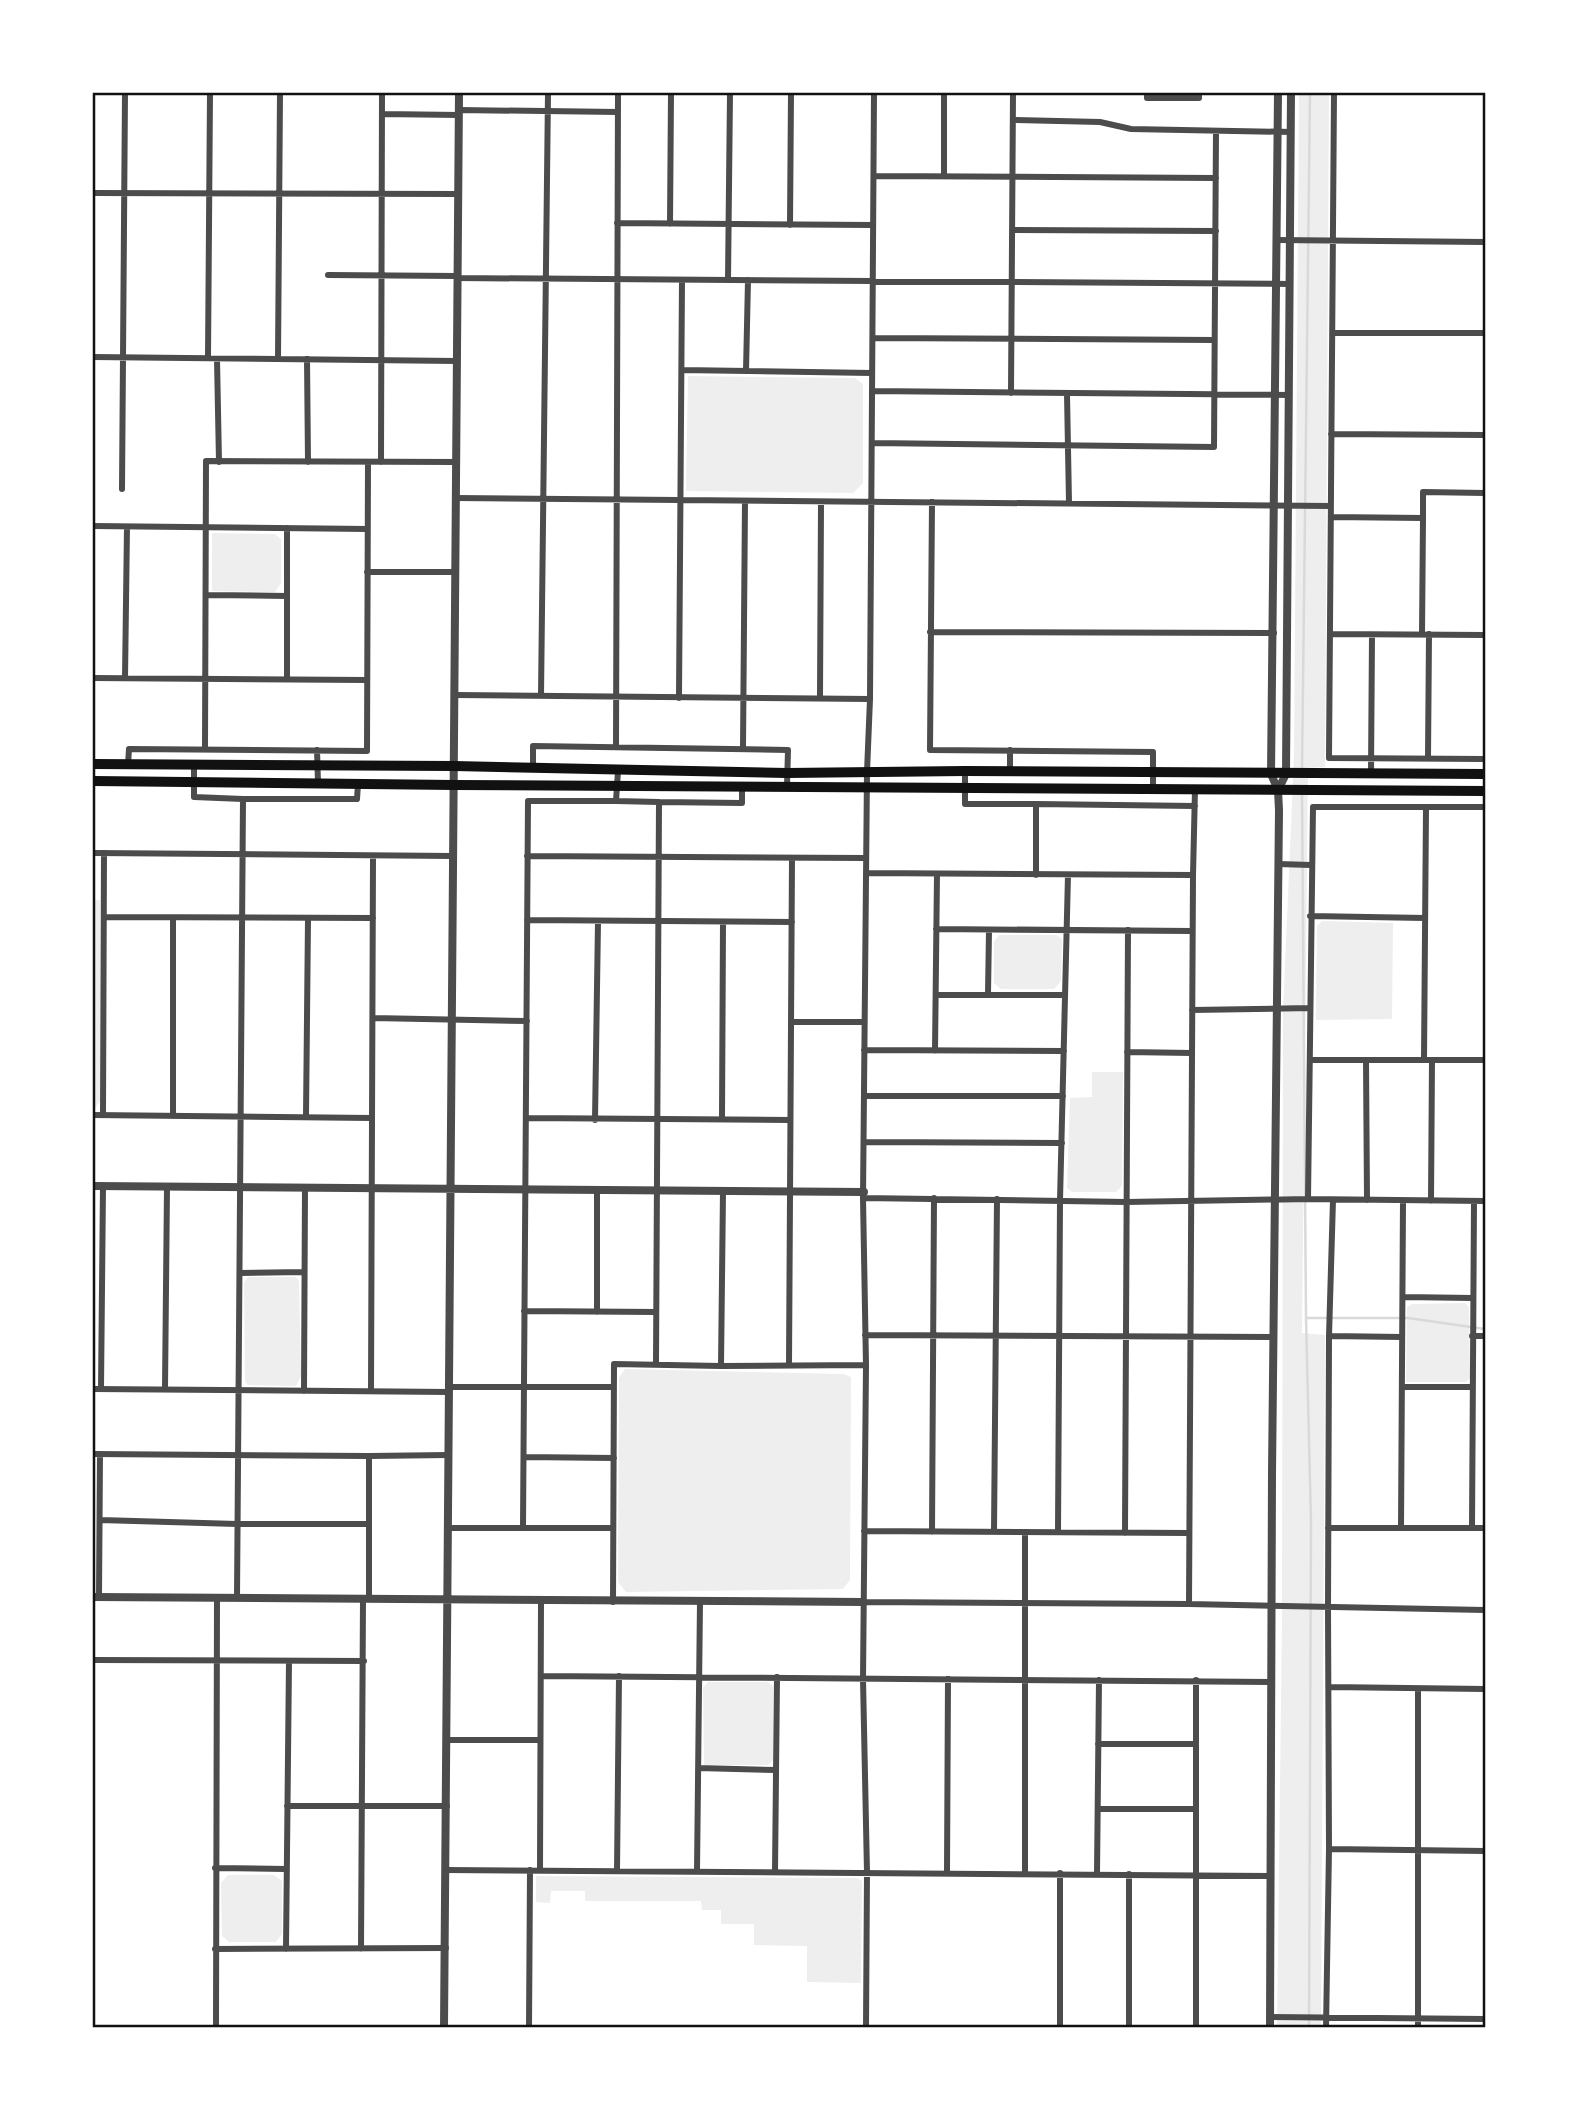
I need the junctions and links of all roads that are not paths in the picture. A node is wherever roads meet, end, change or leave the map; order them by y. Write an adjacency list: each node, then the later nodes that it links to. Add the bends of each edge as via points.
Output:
1 (125, 93): 32 (street)
2 (210, 93): 33 (street)
3 (280, 93): 34 (street)
4 (382, 93): 22 (street)
5 (459, 93): 20 (street)
6 (548, 93): 19 (street)
7 (618, 93): 21 (street)
8 (671, 93): 38 (street)
9 (730, 93): 39 (street)
10 (791, 93): 40 (street)
11 (874, 93): 27 (street)
12 (944, 93): 28 (street)
13 (1013, 93): 23 (street)
14 (1147, 93): 15 (street, via 1147,97 1199,98)
15 (1199, 93)
16 (1278, 93): 25 (street)
17 (1291, 93): 26 (street)
18 (1334, 93): 46 (street)
19 (548, 111): 20 (street); 21 (street); 51 (street)
20 (458, 112): 22 (street); 36 (street)
21 (618, 112): 37 (street)
22 (382, 114): 35 (street)
23 (1013, 120): 24 (street); 29 (street)
24 (1216, 131): 25 (street); 30 (street)
25 (1277, 131): 26 (street); 44 (street)
26 (1291, 132): 45 (street)
27 (874, 176): 28 (street); 41 (street)
28 (944, 176): 29 (street)
29 (1013, 177): 30 (street); 42 (street)
30 (1216, 178): 43 (street)
31 (93, 192): 32 (street)
32 (124, 193): 33 (street); 67 (street)
33 (209, 193): 34 (street); 68 (street)
34 (279, 193): 35 (street); 70 (street)
35 (381, 194): 36 (street); 48 (street)
36 (458, 194): 50 (street)
37 (617, 223): 38 (street); 52 (street)
38 (670, 224): 39 (street)
39 (729, 224): 40 (street); 54 (street)
40 (790, 225): 41 (street)
41 (873, 225): 56 (street)
42 (1012, 230): 43 (street); 57 (street)
43 (1216, 231): 58 (street)
44 (1276, 240): 45 (street); 59 (street)
45 (1290, 240): 46 (street); 60 (street)
46 (1332, 241): 47 (street); 61 (street)
47 (1485, 242)
48 (381, 274): 49 (street); 50 (street); 72 (street)
49 (328, 275)
50 (457, 277): 51 (street); 73 (street)
51 (547, 278): 52 (street); 95 (street)
52 (617, 279): 53 (street); 96 (street)
53 (682, 280): 54 (street); 74 (street)
54 (728, 280): 55 (street)
55 (748, 280): 56 (street); 75 (street)
56 (873, 281): 57 (street); 63 (street)
57 (1012, 282): 58 (street); 64 (street)
58 (1216, 283): 59 (street); 65 (street)
59 (1276, 284): 60 (street); 81 (street)
60 (1290, 284): 82 (street)
61 (1333, 333): 62 (street); 83 (street)
62 (1485, 333)
63 (873, 338): 64 (street); 76 (street)
64 (1012, 340): 65 (street); 78 (street)
65 (1214, 341): 79 (street)
66 (93, 357): 67 (street)
67 (124, 357): 68 (street); 92 (street)
68 (208, 358): 69 (street)
69 (217, 359): 70 (street); 87 (street)
70 (278, 359): 71 (street)
71 (307, 359): 72 (street); 88 (street)
72 (382, 360): 73 (street); 90 (street)
73 (457, 361): 91 (street)
74 (682, 370): 75 (street); 97 (street)
75 (746, 371): 76 (street)
76 (872, 373): 77 (street)
77 (872, 391): 78 (street); 85 (street)
78 (1011, 393): 80 (street)
79 (1215, 393): 80 (street); 81 (street); 86 (street, via 1214,447)
80 (1068, 394): 86 (street)
81 (1275, 394): 82 (street); 103 (street)
82 (1289, 395): 104 (street)
83 (1331, 434): 84 (street); 105 (street)
84 (1485, 435)
85 (872, 443): 86 (street); 99 (street)
86 (1068, 445): 102 (street)
87 (219, 462): 88 (street); 110 (street, via 206,461)
88 (308, 462): 89 (street)
89 (368, 462): 90 (street); 112 (street)
90 (381, 462): 91 (street)
91 (457, 462): 94 (street)
92 (122, 489)
93 (1485, 493): 107 (street, via 1423,492)
94 (456, 498): 95 (street); 114 (street)
95 (543, 499): 96 (street); 129 (street)
96 (617, 500): 97 (street); 130 (street)
97 (681, 500): 98 (street); 131 (street)
98 (745, 501): 101 (street); 132 (street)
99 (871, 502): 100 (street); 101 (street); 134 (street)
100 (932, 502): 102 (street); 117 (street)
101 (821, 503): 133 (street)
102 (1069, 503): 103 (street)
103 (1274, 505): 104 (street); 118 (street)
104 (1288, 505): 105 (street); 156 (street)
105 (1331, 506): 106 (street)
106 (1331, 517): 107 (street); 119 (street)
107 (1423, 518): 120 (street)
108 (93, 526): 109 (street)
109 (127, 527): 110 (street); 124 (street)
110 (206, 528): 111 (street); 115 (street)
111 (288, 528): 112 (street); 116 (street)
112 (368, 529): 113 (street)
113 (367, 572): 114 (street); 127 (street)
114 (455, 572): 128 (street)
115 (207, 595): 116 (street); 125 (street)
116 (287, 596): 126 (street)
117 (930, 632): 118 (street); 139 (street, via 930,750)
118 (1274, 633): 155 (street)
119 (1330, 634): 121 (street); 140 (street, via 1329,758)
120 (1426, 634): 121 (street); 122 (street); 141 (street)
121 (1372, 635): 140 (street)
122 (1485, 635)
123 (93, 678): 124 (street)
124 (125, 678): 125 (street)
125 (206, 678): 126 (street); 136 (street)
126 (287, 679): 127 (street)
127 (367, 680): 138 (street, via 367,751)
128 (455, 695): 129 (street); 147 (street)
129 (541, 696): 130 (street)
130 (617, 697): 131 (street); 135 (street)
131 (678, 698): 132 (street)
132 (744, 698): 133 (street); 137 (street)
133 (820, 698): 134 (street)
134 (870, 699): 151 (street)
135 (616, 747): 137 (street); 148 (street, via 533,746)
136 (205, 749): 138 (street); 144 (street, via 129,749)
137 (743, 749): 154 (street, via 788,750)
138 (317, 750): 146 (street)
139 (1010, 750): 152 (street); 153 (street, via 1153,752)
140 (1371, 758): 141 (street); 157 (street)
141 (1428, 758): 142 (street)
142 (1485, 759)
143 (93, 764): 144 (main road)
144 (128, 765): 145 (main road)
145 (194, 765): 146 (main road); 160 (street)
146 (317, 766): 147 (main road); 161 (street)
147 (454, 766): 148 (main road); 163 (street)
148 (533, 768): 149 (main road)
149 (618, 771): 154 (main road); 164 (street)
150 (965, 771): 151 (main road); 152 (main road); 168 (street)
151 (867, 772): 154 (main road); 167 (street)
152 (1010, 772): 153 (main road)
153 (1154, 773): 155 (main road); 169 (street)
154 (787, 774): 166 (street)
155 (1271, 774): 156 (main road); 171 (street)
156 (1286, 774): 157 (main road); 171 (street)
157 (1371, 774): 158 (main road)
158 (1485, 774)
159 (93, 781): 160 (main road)
160 (194, 782): 161 (main road); 174 (street, via 194,797)
161 (318, 783): 162 (main road)
162 (358, 784): 163 (main road); 174 (street, via 357,799)
163 (454, 785): 164 (main road); 186 (street)
164 (617, 785): 165 (main road); 175 (street)
165 (742, 785): 166 (main road); 176 (street, via 742,803)
166 (787, 786): 167 (main road)
167 (867, 786): 168 (main road); 190 (street)
168 (965, 787): 169 (main road); 177 (street, via 965,804)
169 (1153, 788): 170 (main road)
170 (1195, 789): 171 (main road); 178 (street)
171 (1278, 790): 172 (main road); 191 (street)
172 (1370, 791): 173 (main road); 179 (street)
173 (1485, 791)
174 (243, 799): 184 (street)
175 (617, 801): 176 (street); 187 (street, via 528,801)
176 (659, 802): 188 (street)
177 (1036, 804): 178 (street); 195 (street)
178 (1195, 806): 197 (street)
179 (1371, 807): 181 (street); 192 (street, via 1313,807)
180 (1485, 807): 181 (street)
181 (1426, 808): 202 (street)
182 (93, 853): 183 (street)
183 (104, 853): 184 (street); 199 (street)
184 (243, 854): 185 (street); 200 (street)
185 (373, 856): 186 (street); 201 (street)
186 (453, 856): 222 (street)
187 (527, 856): 188 (street); 205 (street)
188 (658, 857): 189 (street); 206 (street)
189 (792, 858): 190 (street); 209 (street)
190 (866, 858): 193 (street)
191 (1278, 864): 192 (street); 218 (street)
192 (1311, 865): 198 (street)
193 (866, 873): 194 (street); 225 (street)
194 (937, 874): 195 (street); 210 (street)
195 (1037, 875): 196 (street)
196 (1068, 875): 197 (street); 211 (street)
197 (1193, 875): 214 (street)
198 (1310, 916): 202 (street); 219 (street)
199 (105, 917): 203 (street); 238 (street)
200 (242, 918): 203 (street); 204 (street); 240 (street)
201 (373, 918): 204 (street); 221 (street)
202 (1425, 918): 233 (street)
203 (173, 919): 239 (street)
204 (308, 919): 241 (street)
205 (527, 920): 207 (street); 223 (street)
206 (659, 921): 207 (street); 208 (street); 246 (street)
207 (598, 922): 244 (street)
208 (723, 922): 209 (street); 245 (street)
209 (792, 922): 224 (street)
210 (936, 929): 212 (street); 216 (street)
211 (1067, 929): 212 (street); 213 (street); 217 (street)
212 (989, 930): 215 (street)
213 (1128, 930): 214 (street); 229 (street)
214 (1192, 931): 220 (street)
215 (988, 994): 216 (street); 217 (street)
216 (936, 995): 227 (street)
217 (1065, 995): 228 (street)
218 (1276, 1008): 219 (street); 220 (street); 271 (street)
219 (1310, 1008): 231 (street)
220 (1192, 1010): 230 (street)
221 (373, 1018): 222 (street); 242 (street)
222 (452, 1019): 223 (street); 256 (street)
223 (527, 1021): 243 (street)
224 (791, 1022): 225 (street); 247 (street)
225 (864, 1022): 226 (street)
226 (864, 1050): 227 (street); 235 (street)
227 (935, 1051): 228 (street)
228 (1064, 1051): 236 (street)
229 (1127, 1052): 230 (street); 275 (street)
230 (1192, 1053): 270 (street)
231 (1310, 1060): 232 (street); 265 (street)
232 (1366, 1060): 233 (street); 268 (street)
233 (1428, 1060): 234 (street); 272 (street)
234 (1485, 1060)
235 (864, 1096): 236 (street); 248 (street)
236 (1063, 1096): 249 (street)
237 (93, 1115): 238 (street)
238 (103, 1115): 239 (street)
239 (173, 1116): 240 (street)
240 (241, 1116): 241 (street); 253 (street)
241 (306, 1117): 242 (street)
242 (372, 1118): 255 (street)
243 (527, 1118): 244 (street); 258 (street)
244 (595, 1119): 246 (street)
245 (722, 1119): 246 (street); 247 (street)
246 (658, 1120): 259 (street)
247 (790, 1120): 261 (street)
248 (864, 1142): 249 (street); 262 (street)
249 (1062, 1143): 266 (street)
250 (93, 1186): 251 (street)
251 (103, 1186): 252 (street); 303 (street)
252 (167, 1187): 253 (street); 304 (street)
253 (241, 1187): 254 (street); 277 (street)
254 (305, 1188): 255 (street); 276 (street)
255 (372, 1189): 256 (street); 308 (street)
256 (451, 1189): 258 (street); 306 (street)
257 (597, 1189): 258 (street); 259 (street); 281 (street)
258 (526, 1190): 280 (street)
259 (658, 1191): 260 (street); 282 (street)
260 (723, 1191): 261 (street); 297 (street)
261 (790, 1191): 262 (street); 295 (street)
262 (864, 1195): 263 (street); 283 (street)
263 (934, 1198): 264 (street); 284 (street)
264 (997, 1199): 266 (street); 285 (street)
265 (1308, 1199): 267 (street); 271 (street)
266 (1060, 1200): 275 (street); 286 (street)
267 (1333, 1200): 268 (street); 289 (street)
268 (1367, 1200): 269 (street)
269 (1403, 1200): 272 (street); 278 (street)
270 (1191, 1201): 271 (street); 275 (street); 288 (street)
271 (1275, 1201): 292 (street)
272 (1432, 1201): 273 (street)
273 (1474, 1201): 274 (street); 279 (street)
274 (1485, 1201)
275 (1126, 1202): 287 (street)
276 (304, 1272): 277 (street); 307 (street)
277 (240, 1273): 305 (street)
278 (1403, 1297): 279 (street); 293 (street)
279 (1473, 1298): 290 (street)
280 (524, 1311): 281 (street); 301 (street)
281 (597, 1311): 282 (street)
282 (656, 1312): 294 (street)
283 (865, 1335): 284 (street); 296 (street)
284 (934, 1336): 285 (street); 326 (street)
285 (996, 1336): 286 (street); 327 (street)
286 (1059, 1336): 287 (street); 329 (street)
287 (1126, 1336): 288 (street); 330 (street)
288 (1190, 1336): 292 (street); 331 (street)
289 (1329, 1336): 293 (street); 321 (street)
290 (1472, 1336): 291 (street); 300 (street)
291 (1485, 1336)
292 (1274, 1337): 343 (street)
293 (1402, 1337): 299 (street)
294 (656, 1364): 297 (street); 298 (street, via 614,1364)
295 (789, 1365): 296 (street); 297 (street)
296 (866, 1365): 325 (street)
297 (721, 1366)
298 (614, 1387): 301 (street); 314 (street)
299 (1402, 1387): 300 (street); 322 (street)
300 (1472, 1387): 323 (street)
301 (524, 1388): 306 (street); 313 (street)
302 (93, 1389): 303 (street)
303 (101, 1389): 304 (street)
304 (165, 1389): 305 (street)
305 (238, 1390): 307 (street); 310 (street)
306 (449, 1390): 308 (street); 311 (street)
307 (304, 1391): 308 (street)
308 (371, 1391)
309 (96, 1454): 310 (street); 315 (street)
310 (238, 1455): 312 (street); 316 (street)
311 (448, 1455): 312 (street); 318 (street)
312 (369, 1457): 317 (street)
313 (524, 1457): 314 (street); 319 (street)
314 (614, 1458): 320 (street)
315 (100, 1520): 316 (street); 332 (street)
316 (237, 1524): 317 (street); 334 (street)
317 (369, 1524): 335 (street)
318 (449, 1528): 319 (street); 336 (street)
319 (523, 1528): 320 (street)
320 (613, 1528): 339 (street)
321 (1328, 1528): 322 (street); 344 (street)
322 (1401, 1528): 323 (street)
323 (1472, 1528): 324 (street)
324 (1485, 1528)
325 (864, 1531): 326 (street); 340 (street)
326 (932, 1532): 327 (street)
327 (994, 1532): 328 (street)
328 (1025, 1532): 329 (street); 342 (street)
329 (1058, 1532): 330 (street)
330 (1125, 1533): 331 (street)
331 (1189, 1533): 341 (street)
332 (96, 1597): 333 (street)
333 (217, 1598): 334 (street); 347 (street)
334 (237, 1598): 335 (street)
335 (366, 1599): 336 (street); 349 (street)
336 (447, 1599): 337 (street); 363 (street)
337 (541, 1600): 339 (street); 350 (street)
338 (700, 1601): 339 (street); 340 (street); 352 (street)
339 (612, 1602)
340 (863, 1602): 342 (street); 354 (street)
341 (1188, 1604): 342 (street); 343 (street)
342 (1026, 1605): 356 (street)
343 (1272, 1606): 344 (street); 359 (street)
344 (1328, 1608): 345 (street); 360 (street)
345 (1485, 1610)
346 (93, 1660): 347 (street)
347 (217, 1661): 348 (street); 377 (street)
348 (289, 1661): 349 (street); 369 (street)
349 (364, 1661): 370 (street)
350 (541, 1676): 351 (street); 364 (street)
351 (619, 1676): 352 (street); 382 (street)
352 (698, 1676): 353 (street); 367 (street)
353 (777, 1677): 354 (street); 368 (street)
354 (863, 1679): 355 (street); 385 (street)
355 (948, 1679): 356 (street); 386 (street)
356 (1026, 1680): 357 (street); 387 (street)
357 (1099, 1680): 358 (street); 365 (street)
358 (1196, 1680): 359 (street); 366 (street)
359 (1271, 1682): 392 (street)
360 (1329, 1687): 361 (street); 374 (street)
361 (1418, 1689): 362 (street); 375 (street)
362 (1485, 1689)
363 (447, 1740): 364 (street); 371 (street)
364 (540, 1740): 381 (street)
365 (1098, 1744): 366 (street); 372 (street)
366 (1196, 1744): 373 (street)
367 (698, 1768): 368 (street); 383 (street)
368 (776, 1770): 384 (street)
369 (287, 1806): 370 (street); 378 (street)
370 (362, 1806): 371 (street); 396 (street)
371 (447, 1806): 379 (street)
372 (1098, 1809): 373 (street); 389 (street)
373 (1195, 1809): 391 (street)
374 (1329, 1849): 375 (street); 398 (street)
375 (1420, 1851): 376 (street); 399 (street)
376 (1485, 1851)
377 (215, 1868): 378 (street); 394 (street)
378 (286, 1869): 395 (street)
379 (446, 1870): 380 (street); 393 (street)
380 (530, 1870): 381 (street); 403 (street)
381 (540, 1870): 382 (street)
382 (617, 1871): 383 (street)
383 (697, 1871): 384 (street)
384 (775, 1872): 385 (street)
385 (867, 1872): 386 (street); 404 (street)
386 (947, 1873): 387 (street)
387 (1025, 1873): 388 (street)
388 (1060, 1873): 389 (street); 405 (street)
389 (1097, 1874): 390 (street)
390 (1129, 1874): 391 (street); 406 (street)
391 (1195, 1875): 392 (street); 407 (street)
392 (1270, 1876): 397 (street)
393 (446, 1948): 396 (street); 402 (street)
394 (215, 1949): 395 (street); 401 (street)
395 (286, 1949): 396 (street)
396 (361, 1949)
397 (1270, 2017): 398 (street); 408 (street)
398 (1326, 2017): 399 (street); 409 (street)
399 (1418, 2019): 400 (street); 410 (street)
400 (1485, 2019)
401 (216, 2028)
402 (444, 2028)
403 (529, 2028)
404 (866, 2028)
405 (1060, 2028)
406 (1129, 2028)
407 (1196, 2028)
408 (1270, 2028)
409 (1326, 2028)
410 (1418, 2028)

